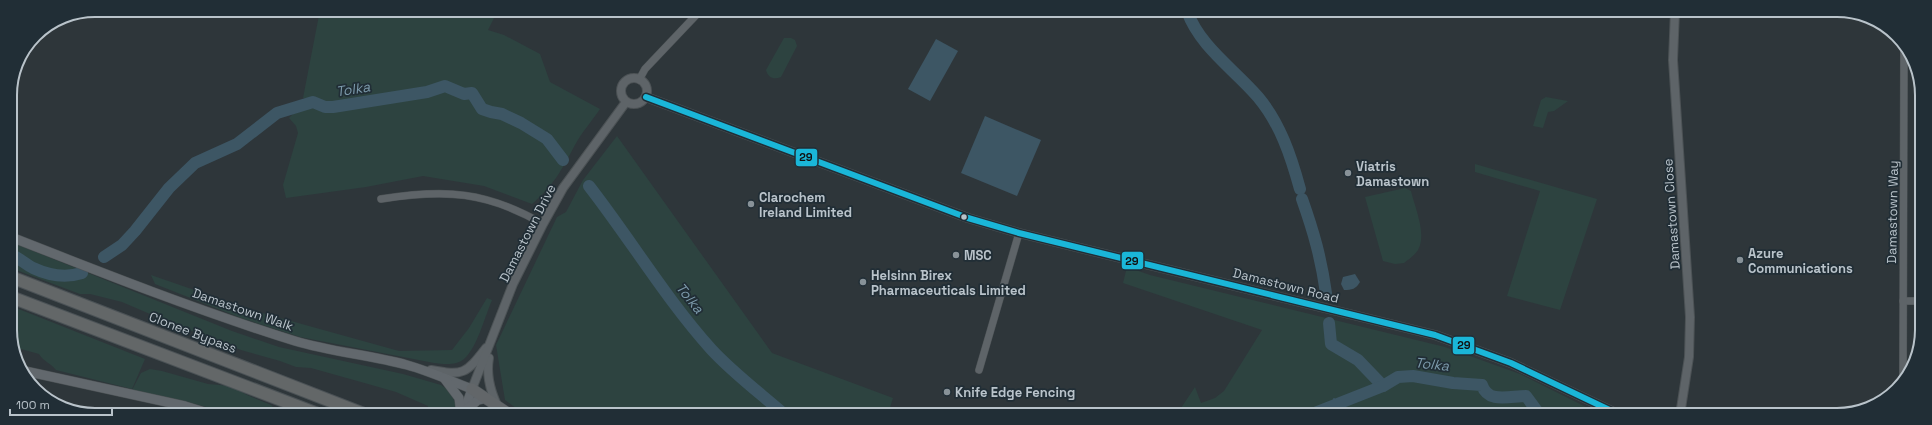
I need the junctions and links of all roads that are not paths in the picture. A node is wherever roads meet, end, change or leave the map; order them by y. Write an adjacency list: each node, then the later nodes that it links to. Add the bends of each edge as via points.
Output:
1 (693, 17): 4 (street, via 645,69)
2 (1675, 17): 32 (street, Damastown Close, via 1673,60 1690,317 1689,358)
3 (1904, 55): 13 (street, Damastown Way)
4 (639, 80): 5 (street, via 647,89); 6 (street, via 632,79 623,85 621,92)
5 (646, 97): 6 (street, via 637,104); 9 (street, Damastown Road, via 942,208)
6 (626, 102): 8 (street, Damastown Drive, via 563,188)
7 (381, 198): 8 (street, via 427,193 475,196 498,202)
8 (543, 224): 15 (street, Damastown Drive, via 513,284)
9 (1019, 233): 17 (street); 31 (street, Damastown Road, via 1436,335 1511,363)
10 (17, 239): 16 (main road, Damastown Walk, via 254,328 297,341)
11 (17, 279): 26 (highway, Clonee Bypass)
12 (17, 299): 25 (highway)
13 (1903, 301): 14 (street); 19 (street, Damastown Way)
14 (1915, 301)
15 (492, 339): 16 (street, via 472,366 461,372 446,373); 21 (street, Damastown Drive); 23 (street, via 487,373 492,396)
16 (407, 365): 20 (main road, Damastown Walk)
17 (979, 370)
18 (29, 372): 24 (main road)
19 (1903, 372)
20 (444, 378): 21 (main road, Damastown Walk); 27 (main road, via 458,398)
21 (472, 389): 22 (highway); 28 (main road)
22 (487, 398): 23 (highway); 29 (main road, via 478,400)
23 (497, 405): 30 (highway)
24 (192, 408)
25 (302, 408)
26 (349, 408)
27 (460, 408)
28 (464, 408)
29 (469, 408)
30 (501, 408)
31 (1605, 408)
32 (1681, 408)

